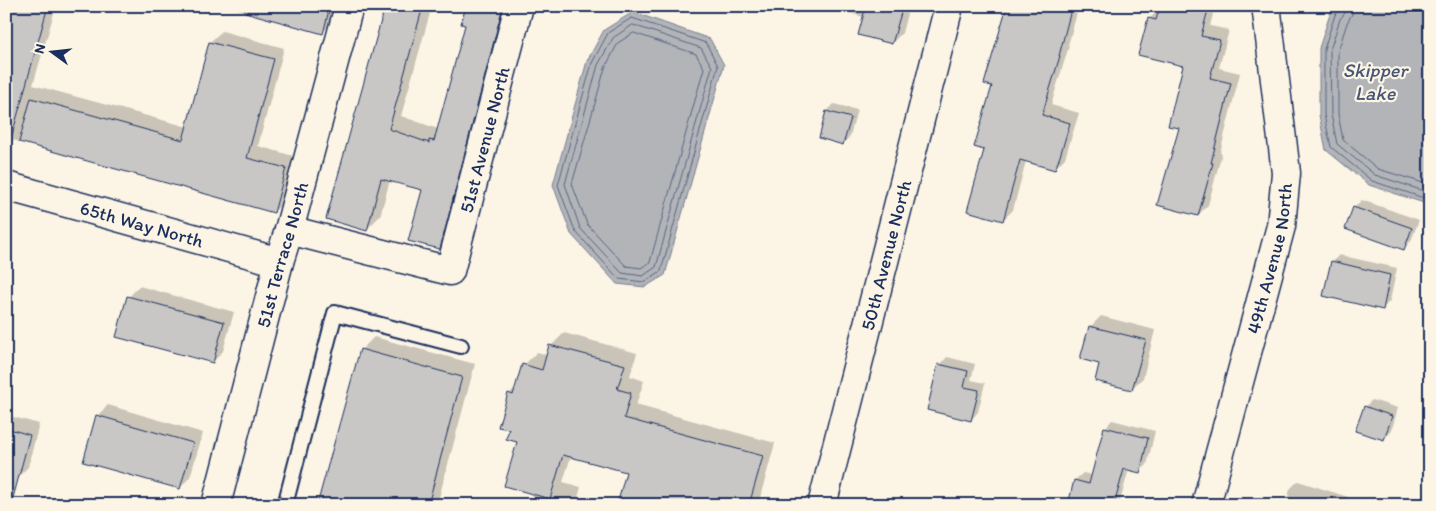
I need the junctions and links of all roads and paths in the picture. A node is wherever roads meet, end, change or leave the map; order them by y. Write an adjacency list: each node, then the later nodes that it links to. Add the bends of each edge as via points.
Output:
1 (348, 6): 6 (street, 51st Terrace North)
2 (519, 6): 6 (street, 51st Avenue North, via 450,271)
3 (949, 6): 11 (street, 50th Avenue North)
4 (1267, 6): 12 (street, 49th Avenue North, via 1286,173 1281,226)
5 (6, 186): 7 (street, 65th Way North)
6 (289, 230): 7 (street, 51st Terrace North)
7 (279, 262): 9 (street, 51st Terrace North)
8 (461, 346): 10 (lane, via 335,313)
9 (216, 505)
10 (285, 505)
11 (822, 505)
12 (1206, 505)

